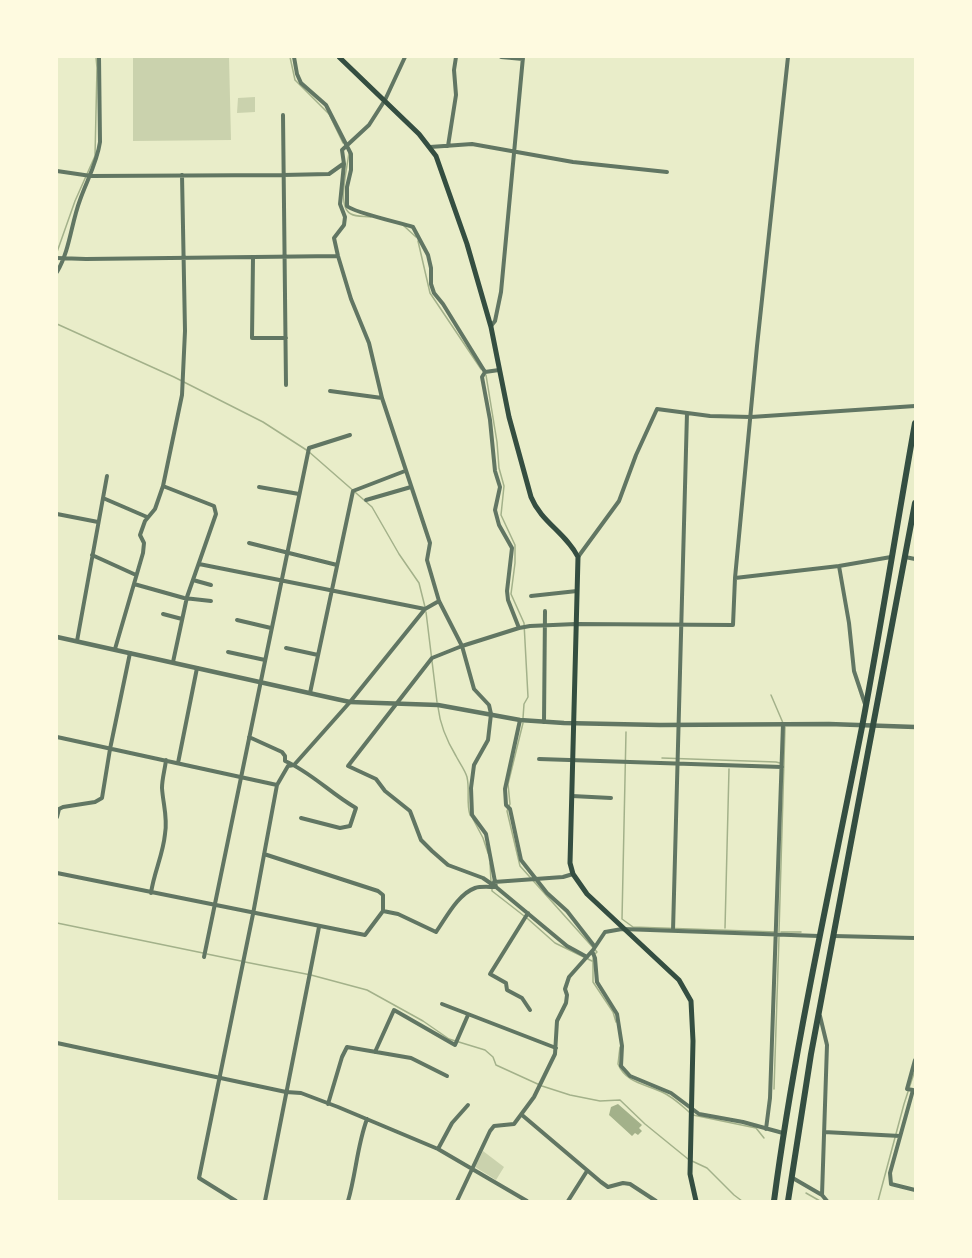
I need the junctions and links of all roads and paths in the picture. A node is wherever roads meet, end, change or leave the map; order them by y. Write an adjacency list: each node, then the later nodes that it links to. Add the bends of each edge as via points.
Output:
1 (99, 57): 20 (street, via 100,142)
2 (294, 57): 11 (street, via 301,83 326,105)
3 (339, 57): 9 (main road)
4 (405, 57): 9 (street)
5 (456, 57): 12 (street, via 456,95)
6 (501, 57): 8 (street)
7 (788, 57): 37 (street)
8 (523, 58): 14 (street)
9 (385, 100): 11 (street, via 369,125); 13 (main road)
10 (283, 115): 19 (street)
11 (347, 144): 15 (street, via 342,150); 31 (street, via 351,161 347,206 353,211 413,226 428,255 434,293)
12 (448, 146): 13 (street); 14 (street, via 472,144)
13 (430, 147): 28 (main road, via 443,171)
14 (514, 153): 17 (street); 28 (street, via 501,292)
15 (344, 164): 19 (street, via 329,174); 21 (street, via 340,204 344,225 334,238)
16 (57, 171): 20 (street)
17 (667, 172)
18 (183, 175): 19 (street); 20 (street); 26 (street)
19 (283, 175): 22 (street)
20 (91, 176): 24 (street)
21 (338, 256): 22 (street); 34 (street, via 369,343)
22 (285, 257): 25 (street); 29 (street)
23 (57, 258): 24 (street)
24 (65, 258): 26 (street); 27 (street)
25 (253, 258): 26 (street); 29 (street, via 252,338)
26 (183, 259): 42 (street, via 184,373)
27 (57, 272)
28 (491, 327): 30 (main road)
29 (286, 338): 32 (street)
30 (499, 369): 31 (street); 55 (main road, via 531,497 539,513)
31 (485, 372): 83 (street, via 482,377 495,471 501,487 495,510 512,548 507,591)
32 (286, 385)
33 (330, 391): 34 (street)
34 (382, 398): 40 (street)
35 (915, 406): 37 (street)
36 (687, 413): 37 (street); 55 (street, via 657,409 619,501); 80 (street)
37 (751, 417): 63 (street)
38 (915, 423): 56 (main road)
39 (350, 435): 45 (street, via 309,448)
40 (405, 471): 44 (street); 60 (street, via 353,490)
41 (107, 476): 46 (street)
42 (163, 486): 50 (street, via 153,514); 59 (street, via 216,508)
43 (259, 487): 45 (street)
44 (411, 487): 47 (street); 73 (street, via 430,543 427,560)
45 (299, 494): 53 (street)
46 (103, 498): 50 (street); 51 (street)
47 (366, 500)
48 (915, 503): 57 (main road)
49 (57, 514): 51 (street)
50 (147, 517): 62 (street, via 140,535 144,547)
51 (98, 522): 54 (street)
52 (249, 543): 53 (street)
53 (286, 553): 60 (street); 65 (street)
54 (92, 555): 62 (street); 85 (street)
55 (578, 557): 69 (main road)
56 (891, 557): 57 (street); 61 (street); 99 (main road)
57 (905, 557): 58 (street); 107 (main road)
58 (915, 559)
59 (199, 564): 64 (street); 65 (street)
60 (338, 565): 68 (street)
61 (838, 566): 63 (street); 99 (street, via 854,671)
62 (136, 575): 66 (street)
63 (735, 578): 80 (street, via 733,625)
64 (193, 580): 67 (street); 71 (street)
65 (280, 581): 68 (street); 82 (street)
66 (134, 584): 71 (street); 88 (street)
67 (211, 585)
68 (331, 591): 74 (street); 91 (street)
69 (577, 591): 70 (street); 79 (main road)
70 (531, 596)
71 (187, 597): 72 (street); 77 (street)
72 (211, 601)
73 (439, 601): 74 (street); 86 (street)
74 (425, 609): 97 (street)
75 (545, 611): 81 (street)
76 (164, 614): 77 (street)
77 (182, 619): 93 (street)
78 (237, 620): 82 (street)
79 (576, 624): 80 (street); 81 (street); 103 (main road)
80 (680, 625): 105 (street)
81 (545, 626): 83 (street); 102 (street)
82 (271, 628): 92 (street)
83 (519, 628): 86 (street)
84 (57, 637): 85 (street)
85 (77, 641): 88 (street)
86 (462, 646): 98 (street, via 432,658); 100 (street, via 474,688 489,705)
87 (286, 648): 91 (street)
88 (115, 650): 90 (street)
89 (228, 652): 92 (street)
90 (130, 653): 93 (street); 111 (street)
91 (318, 655): 96 (street)
92 (265, 660): 95 (street)
93 (173, 662): 94 (street)
94 (197, 668): 95 (street); 115 (street)
95 (260, 683): 96 (street); 110 (street)
96 (310, 694): 97 (street)
97 (350, 702): 98 (street); 117 (street)
98 (398, 703): 100 (street); 129 (street, via 348,766 376,779 410,811 421,840 448,865)
99 (866, 705): 106 (main road)
100 (491, 714): 101 (street); 129 (street, via 488,740 474,765 471,788 472,815 486,834)
101 (520, 720): 102 (street); 128 (street, via 505,789 506,805 521,860)
102 (544, 722): 103 (street)
103 (573, 723): 105 (street); 113 (main road)
104 (783, 724): 105 (street); 106 (street); 118 (street)
105 (678, 725): 116 (street)
106 (862, 725): 107 (street); 139 (main road)
107 (873, 725): 108 (street); 140 (main road)
108 (915, 727)
109 (57, 737): 111 (street)
110 (249, 737): 117 (street, via 282,752 285,760); 119 (street)
111 (110, 749): 114 (street); 123 (street, via 102,798 63,807)
112 (539, 759): 113 (street)
113 (572, 759): 116 (street); 121 (main road)
114 (166, 760): 115 (street); 130 (street, via 162,787 166,833)
115 (178, 763): 119 (street)
116 (677, 764): 118 (street); 137 (street)
117 (294, 765): 120 (street, via 288,766); 124 (street, via 356,808 350,826 340,828)
118 (782, 767): 138 (street)
119 (240, 776): 120 (street); 131 (street)
120 (277, 784): 125 (street)
121 (571, 796): 122 (street); 127 (main road)
122 (612, 798)
123 (57, 817)
124 (301, 818)
125 (264, 854): 132 (street, via 378,891 383,895); 134 (street)
126 (57, 873): 130 (street)
127 (573, 874): 128 (street); 136 (main road, via 587,894)
128 (535, 879): 129 (street); 142 (street)
129 (495, 885): 132 (street, via 475,888 466,895 436,932); 133 (street)
130 (151, 893): 131 (street)
131 (214, 906): 134 (street); 144 (street)
132 (383, 911): 135 (street, via 365,936)
133 (528, 913): 145 (street, via 567,946); 147 (street, via 490,974 506,983 507,990 522,998)
134 (253, 914): 135 (street); 155 (street)
135 (319, 927): 156 (street)
136 (627, 930): 137 (street); 142 (street, via 605,932); 159 (main road, via 679,980 691,1001)
137 (673, 931): 138 (street)
138 (776, 935): 139 (street); 162 (street)
139 (819, 936): 140 (street); 164 (main road)
140 (833, 936): 141 (street); 148 (main road)
141 (915, 938)
142 (596, 947): 143 (street)
143 (592, 951): 145 (street); 159 (street, via 597,982 616,1014 621,1066 630,1076 671,1093)
144 (204, 957)
145 (587, 957): 151 (street, via 569,977 566,1003 557,1021)
146 (442, 1004): 149 (street)
147 (530, 1010)
148 (819, 1013): 163 (street, via 827,1045); 169 (main road)
149 (468, 1015): 151 (street); 152 (street, via 455,1045 394,1010)
150 (57, 1043): 155 (street)
151 (556, 1048): 160 (street)
152 (375, 1052): 154 (street, via 411,1058); 157 (street, via 344,1049)
153 (915, 1060): 165 (street, via 907,1089 913,1090)
154 (447, 1076)
155 (219, 1078): 156 (street); 172 (street, via 199,1178)
156 (286, 1092): 157 (street); 173 (street)
157 (328, 1104): 161 (street)
158 (468, 1105): 166 (street, via 452,1123)
159 (691, 1110): 162 (street); 179 (main road, via 691,1181)
160 (522, 1115): 167 (street, via 514,1124 494,1126); 168 (street)
161 (367, 1119): 166 (street); 174 (street)
162 (766, 1129): 164 (street)
163 (824, 1132): 165 (street); 171 (street)
164 (783, 1133): 180 (main road)
165 (900, 1136): 170 (street, via 890,1173 891,1184)
166 (438, 1149): 167 (street)
167 (472, 1168): 175 (street); 176 (street)
168 (587, 1171): 177 (street); 178 (street, via 608,1187 630,1184)
169 (790, 1177): 171 (street); 181 (main road)
170 (915, 1190)
171 (822, 1195): 182 (street)
172 (236, 1201)
173 (265, 1201)
174 (348, 1201)
175 (457, 1201)
176 (527, 1201)
177 (568, 1201)
178 (656, 1201)
179 (696, 1201)
180 (774, 1201)
181 (788, 1201)
182 (827, 1201)

